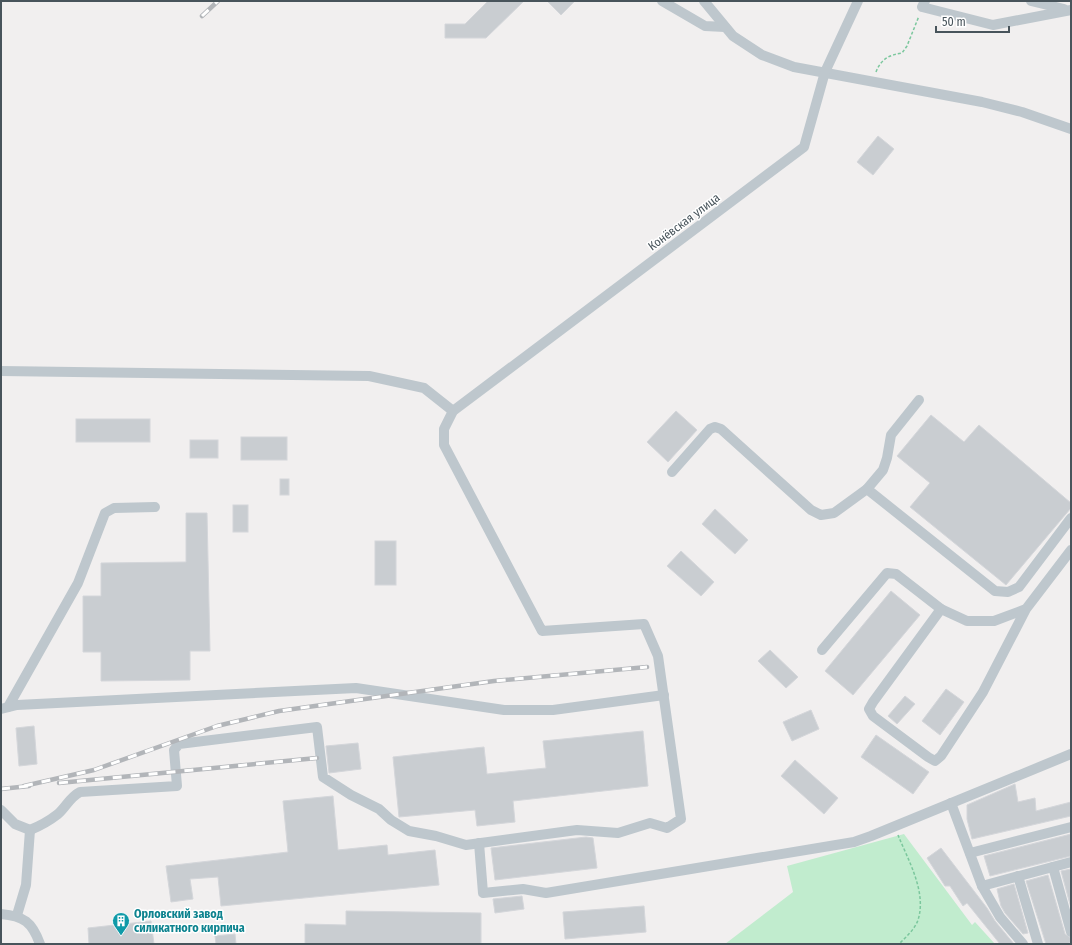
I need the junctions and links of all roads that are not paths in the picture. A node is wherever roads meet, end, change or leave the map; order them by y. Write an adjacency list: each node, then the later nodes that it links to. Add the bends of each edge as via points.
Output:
1 (662, 1): 7 (street, via 705,26)
2 (704, 1): 7 (street)
3 (858, 1): 8 (street, Конёвская улица)
4 (1031, 1): 6 (street)
5 (924, 4): 6 (street, via 993,25)
6 (1069, 10)
7 (725, 27): 8 (street, via 733,36 762,55 794,67)
8 (825, 72): 9 (street, via 1022,112); 12 (street, Конёвская улица, via 804,148)
9 (1071, 129)
10 (1, 371): 12 (street, via 369,376 424,388)
11 (919, 400): 14 (street, via 891,435 883,470)
12 (453, 411): 21 (street, via 444,429 444,445 542,631 644,624 658,656)
13 (672, 472): 14 (street, via 715,427 810,510 821,515 834,513)
14 (866, 489): 16 (street, via 995,592 1008,592 1019,587)
15 (155, 507): 22 (street, via 114,508 105,513 78,583)
16 (1071, 518)
17 (1071, 550): 19 (street)
18 (941, 609): 19 (street, via 967,621 994,622); 19 (street, via 869,709 873,716 935,761 941,756 983,692); 20 (street, via 896,574 888,573)
19 (1026, 609)
20 (822, 650)
21 (664, 695): 22 (street, via 553,710 504,710 356,688 17,705); 28 (street, via 681,819 667,828 650,823 618,833 577,830)
22 (4, 708)
23 (1071, 754): 24 (street)
24 (951, 803): 28 (street, via 854,842 546,893 523,889 483,893); 29 (street)
25 (1, 810): 27 (street, via 15,824)
26 (1071, 826): 29 (street)
27 (30, 830): 28 (street, via 59,814 72,796 80,792 177,786 174,750 179,744 318,727 323,777 379,809 409,831 466,845); 35 (street, via 26,885)
28 (479, 843)
29 (970, 853): 33 (street)
30 (1071, 862): 31 (street)
31 (1053, 867): 32 (street); 36 (street)
32 (1018, 876): 33 (street); 39 (street)
33 (982, 886): 38 (street, via 1000,917)
34 (1, 914): 35 (street)
35 (17, 915): 37 (street, via 34,928)
36 (1071, 932)
37 (40, 944)
38 (1023, 944)
39 (1038, 944)

